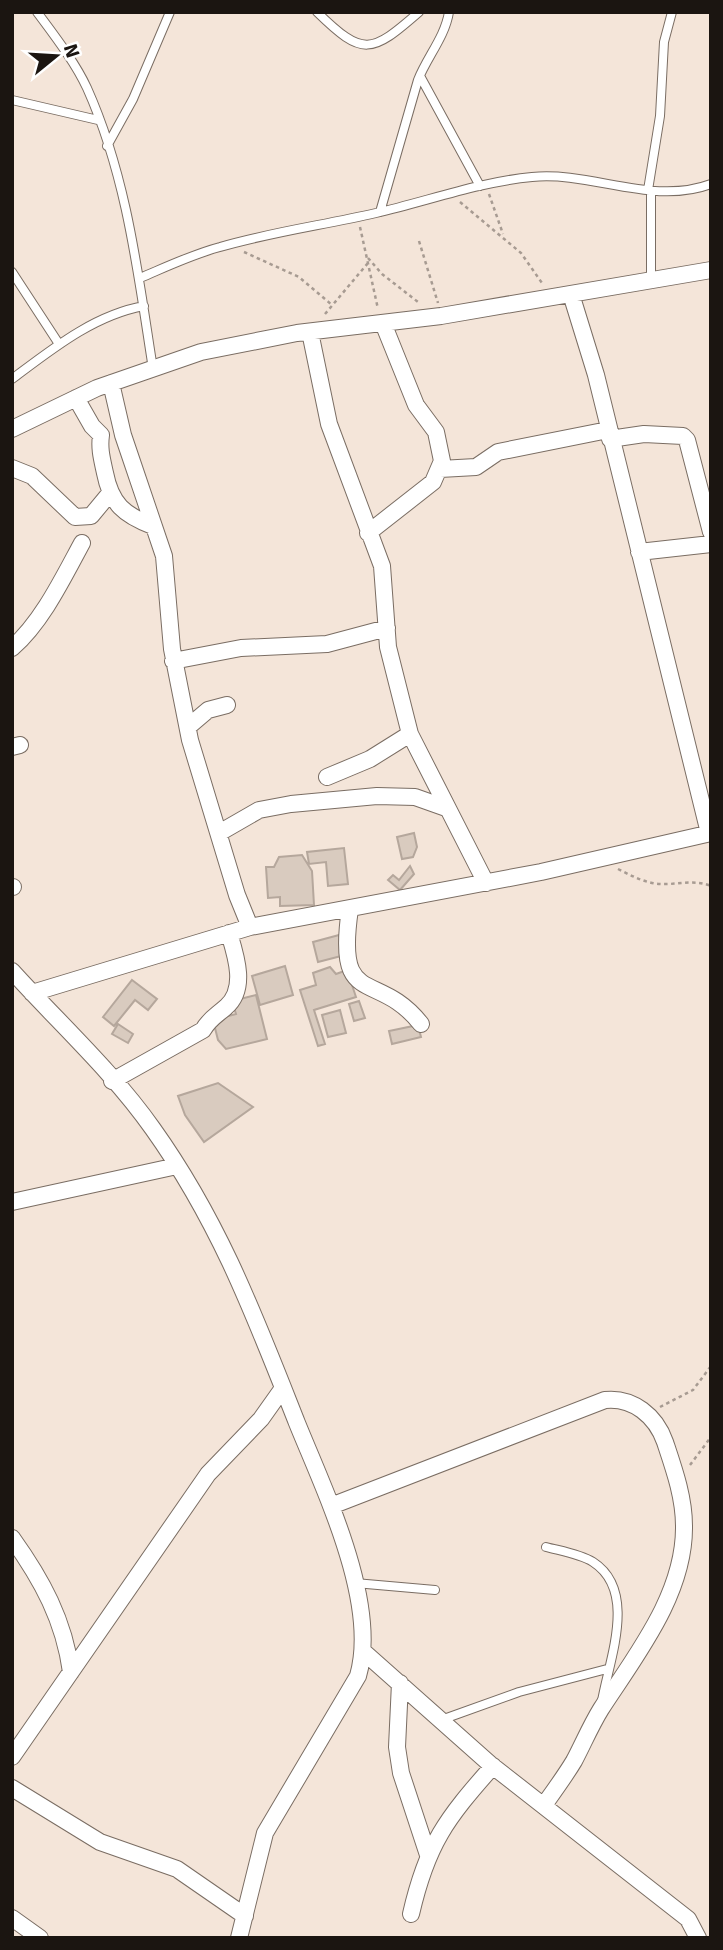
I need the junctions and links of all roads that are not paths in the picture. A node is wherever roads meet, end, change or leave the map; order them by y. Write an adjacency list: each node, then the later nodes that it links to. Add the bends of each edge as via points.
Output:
1 (37, 12): 9 (lane, via 86,86)
2 (170, 12): 10 (lane, via 133,100)
3 (317, 12): 4 (lane, via 344,39 358,45 388,37)
4 (419, 12)
5 (449, 12): 7 (lane, via 443,34)
6 (672, 12): 13 (lane, via 664,42)
7 (420, 76): 12 (lane); 14 (lane)
8 (12, 100): 9 (lane)
9 (98, 120): 10 (lane)
10 (107, 146): 17 (lane, via 128,215)
11 (711, 184): 13 (lane, via 692,191)
12 (482, 185): 13 (lane, via 534,176 567,177); 14 (lane)
13 (649, 191): 18 (lane)
14 (380, 212): 17 (lane, via 231,244)
15 (711, 270): 18 (street)
16 (12, 272): 23 (lane)
17 (140, 278): 20 (lane)
18 (651, 281): 19 (street)
19 (571, 294): 21 (street); 29 (street)
20 (144, 306): 23 (lane, via 114,314); 24 (lane)
21 (382, 323): 22 (street); 31 (street, via 416,405 436,432)
22 (312, 331): 24 (street, via 201,352); 35 (street, via 329,424)
23 (59, 345): 25 (lane)
24 (153, 369): 26 (street)
25 (12, 379)
26 (111, 383): 27 (street); 33 (street, via 122,435)
27 (76, 398): 28 (street); 32 (street, via 100,435 99,451)
28 (12, 429)
29 (609, 435): 31 (street, via 498,452 476,467); 34 (street, via 682,436 687,440); 38 (street)
30 (12, 468): 32 (street, via 32,476 75,517 91,516)
31 (440, 469): 35 (street, via 433,482)
32 (110, 493): 33 (street, via 128,516)
33 (153, 526): 41 (street, via 164,556)
34 (711, 532)
35 (368, 533): 39 (street, via 382,566)
36 (82, 543): 40 (street, via 43,612)
37 (711, 544): 38 (street)
38 (639, 552): 48 (street)
39 (387, 628): 41 (street, via 327,644 252,647); 44 (street)
40 (12, 648)
41 (173, 661): 43 (street)
42 (227, 705): 43 (street, via 208,710)
43 (188, 727): 47 (street)
44 (410, 734): 45 (street, via 370,759); 46 (street)
45 (327, 777)
46 (446, 808): 47 (street, via 415,797 377,796 291,804 260,810); 49 (street)
47 (219, 833): 51 (street)
48 (710, 833): 49 (street)
49 (486, 883): 50 (street)
50 (350, 909): 51 (street); 55 (street, via 346,934 352,976 414,1014)
51 (250, 927): 52 (street)
52 (229, 933): 54 (street); 56 (street, via 236,954 238,989 228,1006 211,1016 203,1030)
53 (12, 971): 54 (street)
54 (24, 991): 56 (street)
55 (421, 1024)
56 (113, 1081): 57 (street)
57 (177, 1166): 58 (street); 59 (street, via 240,1279)
58 (12, 1202)
59 (283, 1388): 60 (street); 67 (street, via 261,1419 208,1474)
60 (331, 1506): 63 (street); 69 (street, via 605,1400 619,1399 647,1414 662,1434 677,1480 684,1526 676,1574 658,1617)
61 (12, 1538): 67 (street, via 55,1607)
62 (546, 1547): 66 (lane, via 590,1560 605,1571 614,1587 617,1629)
63 (355, 1583): 64 (lane); 65 (street)
64 (435, 1590)
65 (365, 1653): 68 (street); 77 (street, via 348,1694 265,1833)
66 (607, 1669): 69 (lane); 70 (lane, via 519,1692)
67 (71, 1672): 71 (street)
68 (400, 1683): 70 (street); 75 (street, via 397,1747 401,1773)
69 (600, 1711): 74 (street)
70 (441, 1720): 72 (street)
71 (12, 1757)
72 (493, 1766): 74 (street); 75 (street, via 453,1813)
73 (12, 1788): 77 (street, via 100,1842 177,1869)
74 (544, 1805): 79 (street, via 688,1919)
75 (428, 1855): 76 (street)
76 (411, 1914)
77 (245, 1916): 81 (street)
78 (12, 1918): 80 (street)
79 (691, 1935)
80 (40, 1938)
81 (240, 1938)

